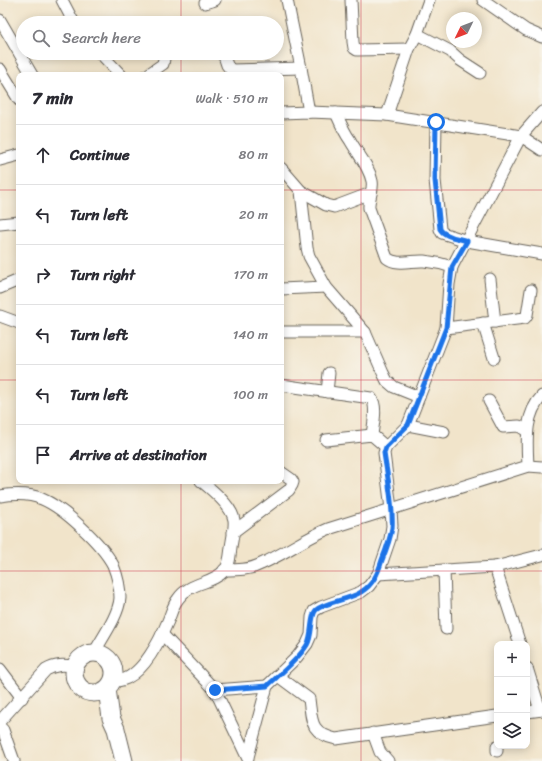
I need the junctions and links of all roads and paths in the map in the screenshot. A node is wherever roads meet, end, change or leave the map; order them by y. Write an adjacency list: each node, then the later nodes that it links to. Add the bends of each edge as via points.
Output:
1 (62, 0): 6 (street)
2 (287, 0): 16 (street)
3 (351, 0): 11 (street, via 354,48 362,51)
4 (429, 0): 8 (street)
5 (483, 0): 9 (street, via 526,30)
6 (70, 16)
7 (0, 20): 10 (street)
8 (417, 34): 11 (street); 21 (street, via 450,51)
9 (542, 37)
10 (16, 48)
11 (410, 49): 27 (street)
12 (23, 60): 18 (street)
13 (107, 60): 19 (street)
14 (164, 60): 20 (street, via 163,64)
15 (225, 60): 16 (street, via 231,70)
16 (301, 68): 23 (street)
17 (0, 69): 22 (street)
18 (30, 72)
19 (118, 72)
20 (151, 72)
21 (480, 73)
22 (16, 95)
23 (309, 112): 25 (street); 26 (street)
24 (542, 112): 29 (street)
25 (284, 113)
26 (336, 113): 27 (street); 35 (street, via 372,180)
27 (387, 115): 28 (street)
28 (436, 122): 29 (street); 38 (street, via 435,180 440,229 445,235)
29 (521, 136): 30 (street); 38 (street)
30 (542, 150)
31 (16, 156): 32 (street)
32 (0, 160)
33 (284, 171): 34 (street)
34 (301, 191): 35 (street, via 334,207); 43 (street, via 308,256)
35 (371, 194): 40 (street, via 369,208 387,258 396,262 423,261)
36 (16, 222): 37 (street)
37 (0, 224)
38 (467, 241): 39 (street); 40 (street)
39 (542, 254)
40 (452, 267): 51 (street)
41 (490, 279): 49 (street)
42 (16, 281): 44 (street)
43 (326, 287): 45 (street); 53 (street)
44 (0, 288)
45 (284, 289)
46 (531, 290): 49 (street, via 525,318)
47 (0, 316): 48 (street)
48 (16, 322)
49 (495, 322): 50 (street)
50 (483, 323): 51 (street); 54 (street)
51 (446, 328): 59 (street)
52 (284, 332): 53 (street)
53 (365, 332): 59 (street, via 387,380 394,387)
54 (494, 358)
55 (329, 372): 57 (street)
56 (284, 385): 57 (street)
57 (327, 392): 64 (street, via 371,398 374,402)
58 (542, 396): 62 (street, via 534,406)
59 (419, 397): 61 (street)
60 (489, 401): 62 (street, via 503,427 519,426)
61 (408, 425): 63 (street); 66 (street)
62 (527, 431): 67 (street)
63 (444, 432)
64 (372, 436): 65 (street); 66 (street)
65 (326, 440)
66 (386, 447): 72 (street, via 384,453)
67 (528, 466): 68 (street); 72 (street)
68 (542, 467)
69 (284, 474): 73 (street, via 293,482 289,490)
70 (204, 484): 73 (street, via 228,507 234,520)
71 (0, 496): 82 (street, via 27,494 43,499 88,534 112,565 118,580 120,598 117,611)
72 (391, 509): 76 (street, via 313,535 261,564 247,569); 78 (street, via 390,539)
73 (233, 532): 76 (street, via 229,561)
74 (542, 555): 75 (street)
75 (495, 567): 77 (street); 81 (street)
76 (224, 570): 80 (street, via 184,592 177,600)
77 (444, 570): 78 (street); 79 (street)
78 (378, 574): 85 (street, via 361,592 314,611 312,634 307,644)
79 (446, 629)
80 (162, 634): 87 (street, via 136,672); 89 (street)
81 (519, 641)
82 (94, 653): 83 (main road, via 80,658); 87 (main road, via 103,655 110,662 114,671)
83 (74, 666): 90 (main road, via 73,675 77,684); 91 (street, via 59,665 46,670)
84 (0, 669): 91 (street)
85 (278, 676): 88 (street); 98 (street, via 309,698 313,725 319,732 336,739)
86 (530, 677): 92 (street)
87 (110, 685): 90 (main road, via 98,693); 95 (main road)
88 (267, 686): 89 (street); 99 (street)
89 (215, 690): 99 (street)
90 (88, 693): 95 (main road)
91 (22, 698): 96 (street)
92 (541, 710): 93 (street)
93 (530, 712)
94 (494, 716): 98 (street)
95 (111, 718): 101 (main road)
96 (0, 720)
97 (0, 728): 100 (street)
98 (373, 733): 102 (street, via 380,752)
99 (248, 759)
100 (14, 761)
101 (124, 761)
102 (388, 761)

